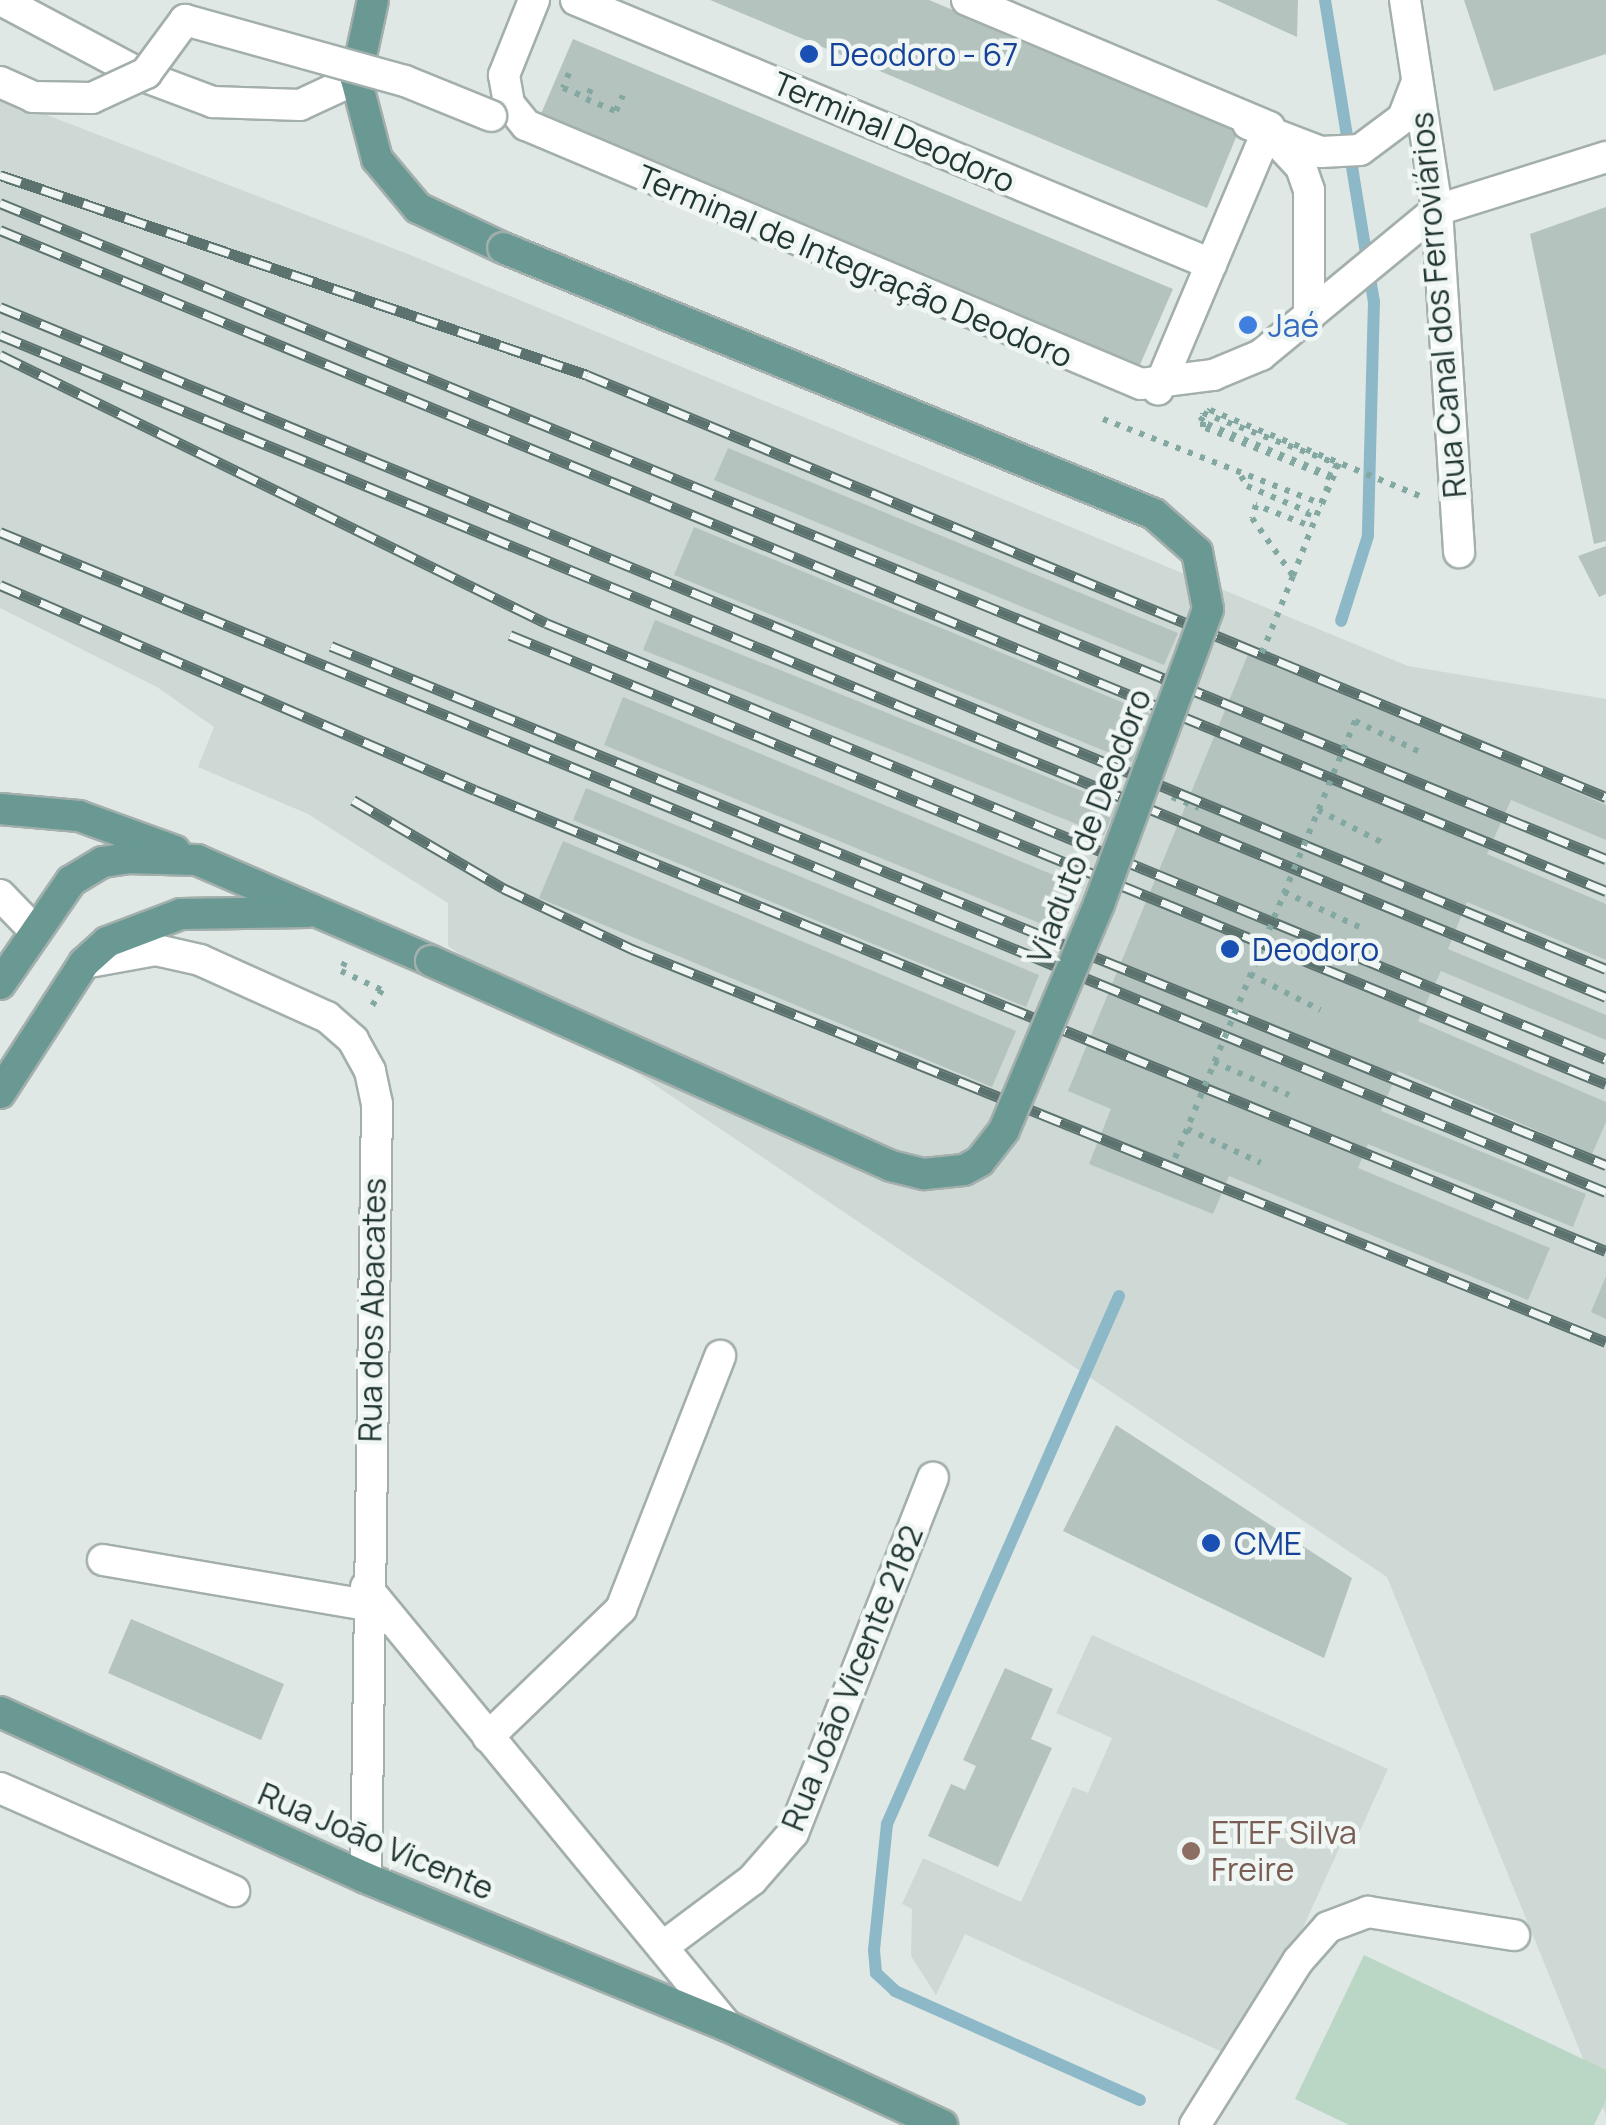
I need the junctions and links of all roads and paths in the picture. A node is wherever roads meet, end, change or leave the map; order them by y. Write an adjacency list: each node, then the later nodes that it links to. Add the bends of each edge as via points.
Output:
1 (1, 0): 11 (street, via 146,77 212,102 300,105)
2 (373, 0): 11 (main road)
3 (536, 0): 8 (street, bridge, via 491,116 405,80); 20 (street, Terminal de Integração Deodoro, via 504,74 509,104 526,125 1118,378 1150,384 1213,375 1262,355)
4 (576, 0): 19 (street, Terminal Deodoro)
5 (955, 0): 16 (street)
6 (967, 0): 19 (street, via 1269,127)
7 (1405, 0): 9 (street, Rua Canal dos Ferroviários)
8 (188, 10): 12 (street, bridge, via 146,73 92,98 32,96)
9 (1416, 61): 16 (street, via 1412,100 1386,136 1360,150 1320,152); 18 (street, Rua Canal dos Ferroviários)
10 (569, 72): 15 (path, via 563,88)
11 (356, 79): 38 (main road, Viaduto de Deodoro, bridge, via 362,124 396,187 418,208 1154,514 1197,552 1208,610 1099,904 1004,1130 964,1170 924,1174 892,1166)
12 (0, 82)
13 (590, 89): 14 (path, via 586,99 616,111)
14 (622, 95)
15 (597, 102)
16 (1252, 126): 20 (street, via 1287,150 1306,181 1314,271)
17 (1606, 157): 18 (street)
18 (1436, 210): 20 (street, Terminal de Integração Deodoro); 25 (street, Rua Canal dos Ferroviários)
19 (1212, 264): 21 (street)
20 (1309, 318)
21 (1158, 390)
22 (1103, 419): 24 (path)
23 (1339, 463): 24 (path, via 1322,504); 25 (path, via 1431,501); 27 (path, bridge, via 1210,410 1206,410 1204,414 1202,425 1282,459 1299,466 1315,472 1331,479 1337,464 1208,410 1204,412 1201,419 1200,424 1203,427 1294,464 1313,471 1331,478 1325,494 1318,511)
24 (1241, 476): 27 (path, bridge, via 1246,486 1309,512 1304,524 1256,505 1252,518)
25 (1455, 502): 26 (street, Rua Canal dos Ferroviários)
26 (1459, 552)
27 (1293, 576): 28 (path, bridge)
28 (1259, 660)
29 (1418, 751): 31 (path, bridge, via 1354,721)
30 (0, 809): 33 (main road, Viaduto de Deodoro, via 79,816)
31 (1318, 810): 32 (path); 34 (path, bridge)
32 (1381, 842)
33 (196, 860): 36 (main road, Viaduto de Deodoro); 39 (main road, via 103,862 71,881)
34 (1284, 892): 37 (path); 41 (path, bridge)
35 (0, 895): 39 (street)
36 (326, 913): 38 (main road, Viaduto de Deodoro); 40 (main road, via 222,911 158,918 107,942)
37 (1360, 928)
38 (360, 929): 44 (path, via 341,972 382,990)
39 (34, 930): 42 (main road)
40 (84, 963): 44 (street, Rua dos Abacates, via 156,950 200,960 314,1009); 46 (main road)
41 (1250, 974): 43 (path); 45 (path, bridge)
42 (0, 984)
43 (1320, 1010)
44 (352, 1040): 54 (street, Rua dos Abacates, via 370,1071 376,1104)
45 (1214, 1062): 47 (path); 48 (path, bridge)
46 (0, 1093)
47 (1289, 1095)
48 (1187, 1129): 49 (path, bridge); 50 (path)
49 (1175, 1158)
50 (1262, 1163)
51 (720, 1356): 56 (street, via 621,1610)
52 (933, 1478): 61 (street, Rua João Vicente 2182, via 793,1833 752,1880)
53 (103, 1560): 54 (street)
54 (366, 1596): 56 (street, Rua João Vicente); 58 (street, Rua dos Abacates)
55 (0, 1712): 58 (main road, Rua João Vicente)
56 (488, 1737): 61 (street, Rua João Vicente)
57 (0, 1788): 59 (street)
58 (366, 1878): 62 (main road, Rua João Vicente)
59 (234, 1891)
60 (1514, 1935): 64 (street, via 1368,1912 1328,1928 1298,1961)
61 (665, 1946): 62 (street, Rua João Vicente)
62 (728, 2026): 63 (main road, Rua João Vicente)
63 (942, 2125)
64 (1195, 2125)

